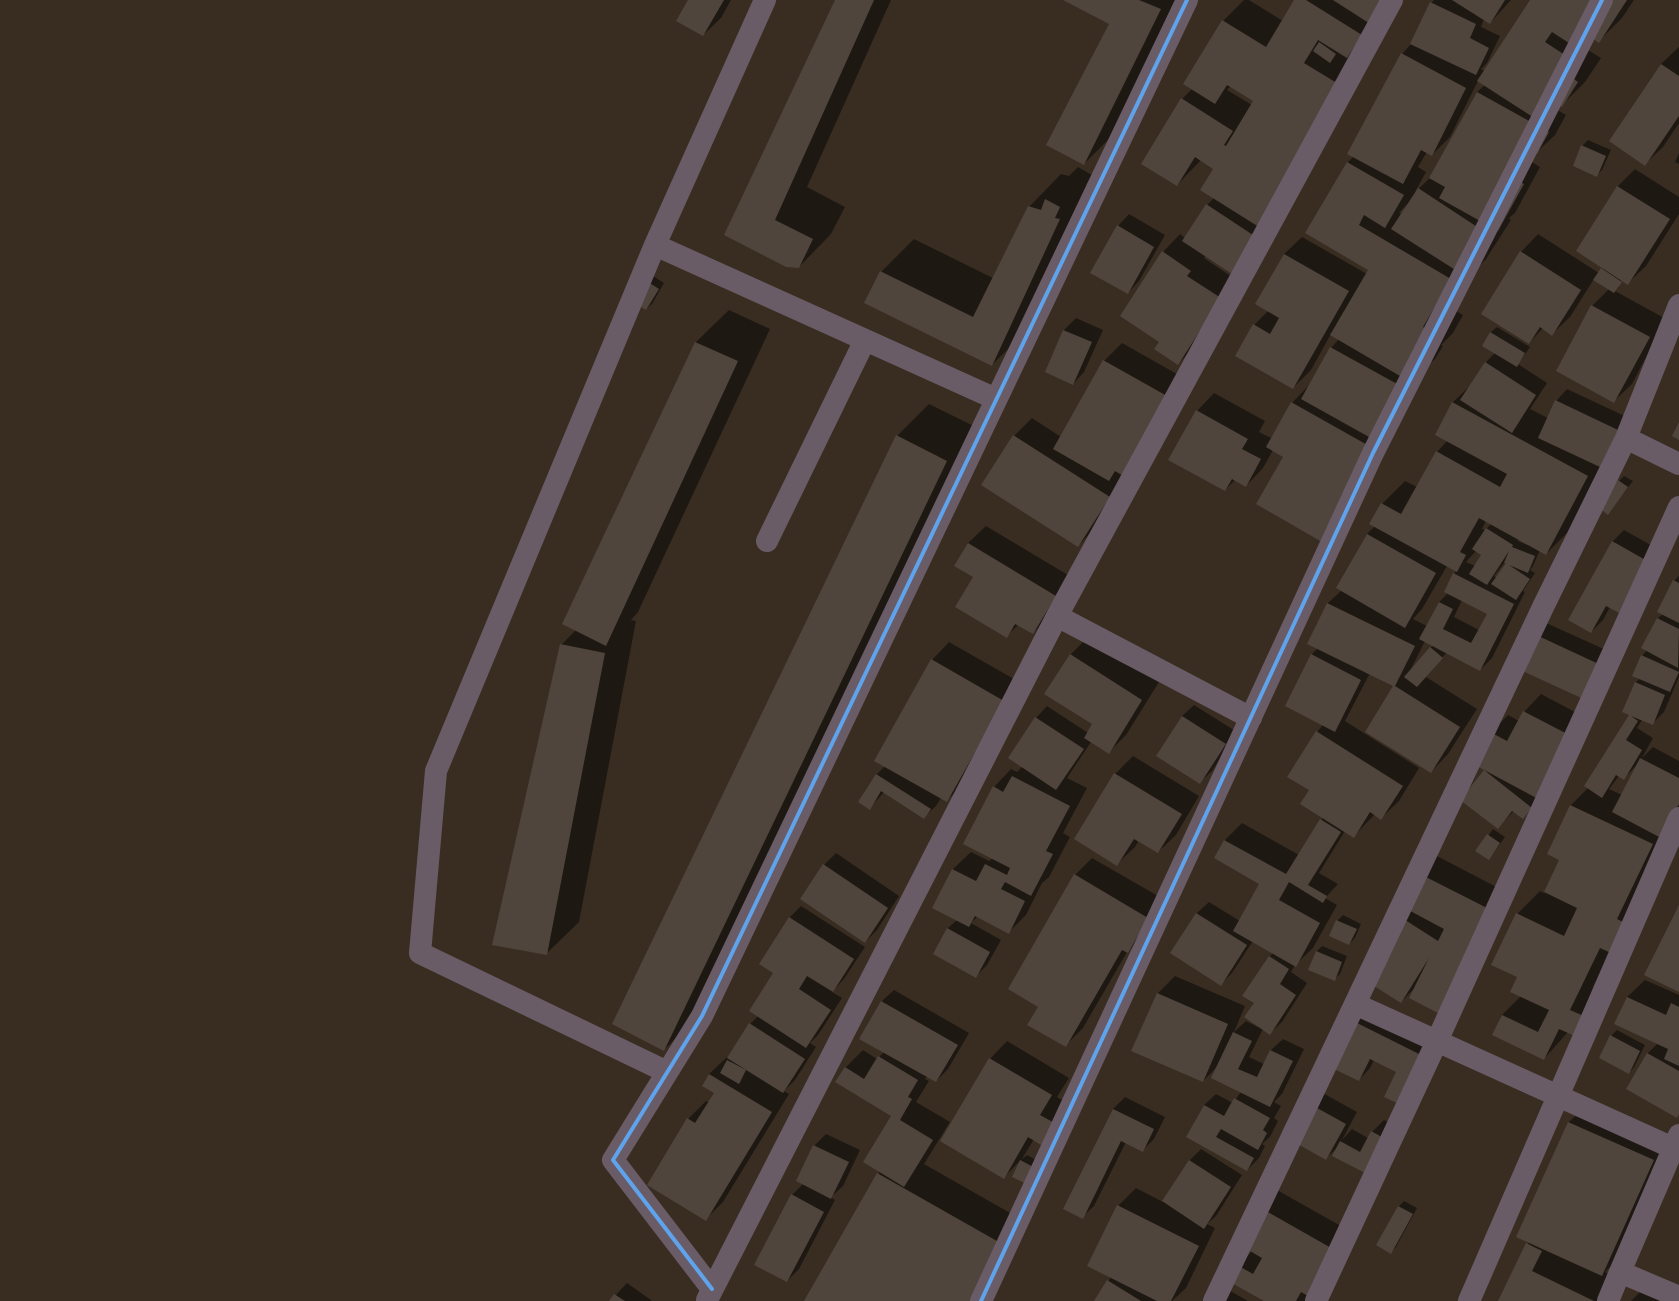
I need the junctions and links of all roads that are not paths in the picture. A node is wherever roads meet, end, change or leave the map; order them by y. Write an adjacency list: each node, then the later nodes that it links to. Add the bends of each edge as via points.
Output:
1 (765, 0): 5 (street)
2 (1187, 0): 8 (street)
3 (1392, 0): 13 (street)
4 (1602, 0): 14 (street, via 1373,453)
5 (655, 245): 7 (street); 18 (street, via 436,771 420,953)
6 (1679, 305): 9 (street)
7 (866, 340): 8 (street); 12 (street)
8 (996, 399): 18 (street, via 705,1009)
9 (1626, 438): 10 (street); 16 (street)
10 (1679, 464)
11 (1679, 507): 17 (street)
12 (767, 541)
13 (1057, 616): 14 (street); 22 (street)
14 (1251, 718): 24 (street)
15 (1679, 818): 19 (street)
16 (1355, 1004): 17 (street); 25 (street)
17 (1437, 1041): 19 (street); 26 (street)
18 (667, 1072): 22 (street, via 613,1160)
19 (1558, 1096): 20 (street); 27 (street)
20 (1676, 1141): 21 (street)
21 (1620, 1272): 23 (street); 28 (street)
22 (709, 1295)
23 (1679, 1297)
24 (981, 1301)
25 (1214, 1301)
26 (1316, 1301)
27 (1470, 1301)
28 (1608, 1301)

